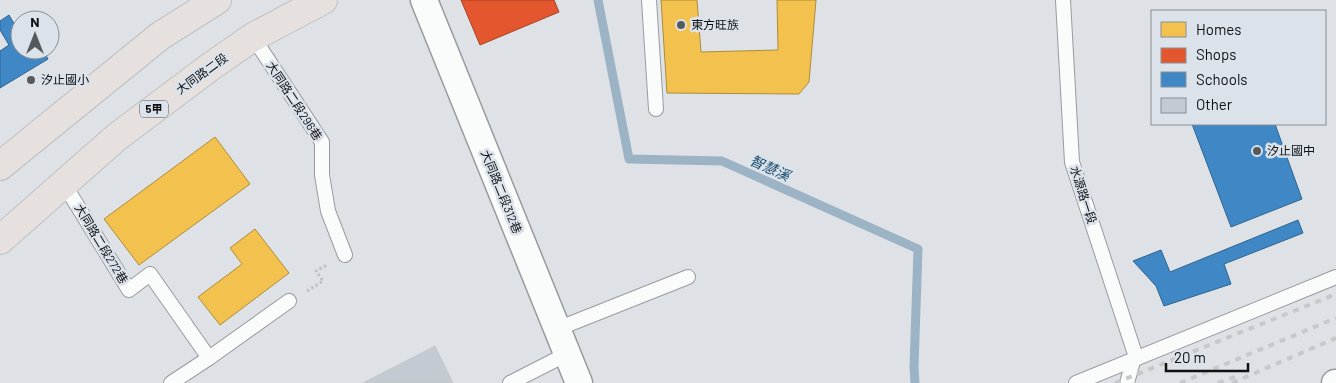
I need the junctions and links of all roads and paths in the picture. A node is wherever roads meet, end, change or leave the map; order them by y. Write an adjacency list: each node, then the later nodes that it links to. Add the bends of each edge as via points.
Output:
1 (217, 0): 8 (main road, via 160,36)
2 (323, 0): 6 (main road, 大同路二段 / 5甲)
3 (424, 0): 15 (street, 大同路二段312巷)
4 (648, 0): 7 (lane)
5 (1063, 0): 18 (lane, 水源路一段, via 1072,162 1135,354)
6 (253, 37): 9 (main road, 大同路二段 / 5甲, via 118,136); 11 (lane, 大同路二段296巷, via 322,142 322,175 328,211)
7 (656, 109)
8 (0, 166)
9 (64, 184): 10 (main road, 大同路二段 / 5甲); 17 (lane, 大同路二段272巷, via 129,290 150,274)
10 (0, 240)
11 (345, 255): 14 (path, via 316,271 323,281)
12 (1336, 277): 18 (lane)
13 (688, 278): 15 (lane)
14 (289, 301): 17 (lane)
15 (557, 329): 16 (street, 大同路二段312巷)
16 (567, 354): 20 (lane); 21 (street, 大同路二段312巷)
17 (208, 358): 19 (lane)
18 (1133, 360): 22 (lane); 23 (lane, 水源路一段)
19 (171, 383)
20 (510, 383)
21 (578, 383)
22 (1076, 383)
23 (1127, 383)

